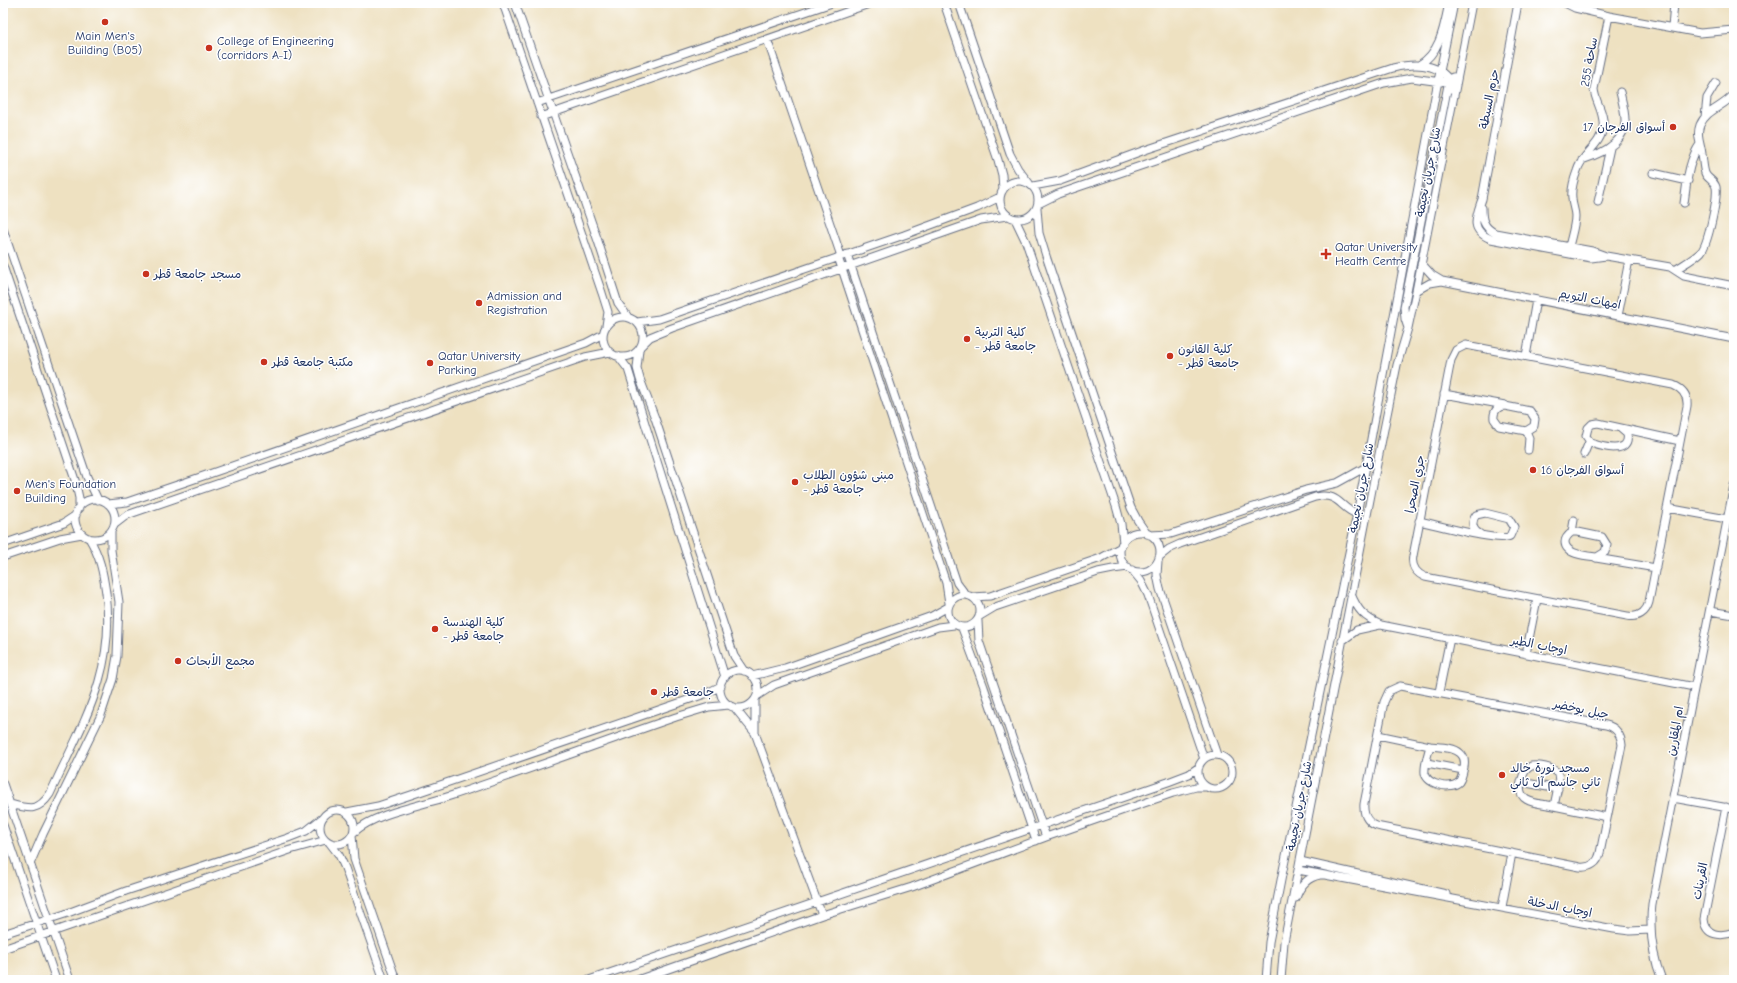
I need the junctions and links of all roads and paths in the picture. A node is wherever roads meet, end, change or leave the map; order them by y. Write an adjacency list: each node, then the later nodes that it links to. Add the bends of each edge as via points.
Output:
1 (502, 3): 33 (street)
2 (515, 3): 32 (street)
3 (832, 3): 14 (street)
4 (872, 3): 18 (street)
5 (944, 3): 50 (street, via 998,160)
6 (959, 3): 47 (street, via 1010,154 1018,170)
7 (1449, 3): 21 (street, via 1441,38 1429,57)
8 (1454, 3): 23 (street, شارع جريان نجيمة)
9 (1472, 3): 22 (street, شارع جريان نجيمة)
10 (1518, 3): 59 (street, حزم السبطة, via 1476,222 1479,231)
11 (1565, 3): 13 (street, via 1575,8)
12 (1674, 3): 15 (street)
13 (1610, 16): 15 (street); 42 (street, ساحة 255, via 1594,84 1595,98 1603,120 1602,135)
14 (771, 24): 16 (street); 18 (street)
15 (1672, 27): 17 (street, via 1700,33)
16 (758, 28): 19 (street); 20 (street)
17 (1734, 30)
18 (775, 36): 19 (street)
19 (765, 40): 24 (street); 60 (street)
20 (651, 65): 24 (street); 32 (street)
21 (1419, 65): 23 (street); 31 (street, via 1393,68)
22 (1459, 69): 25 (street); 30 (street, شارع جريان نجيمة)
23 (1440, 70): 25 (street); 26 (street, شارع جريان نجيمة)
24 (655, 78): 35 (street)
25 (1449, 79): 26 (street); 30 (street); 80 (street, via 1404,307 1404,320)
26 (1438, 82): 34 (street, via 1419,78 1398,79); 105 (street, شارع جريان نجيمة)
27 (1716, 83): 37 (street, via 1707,98)
28 (1620, 92): 41 (street, via 1625,124 1620,139)
29 (1734, 94): 37 (street)
30 (1454, 95): 63 (street, شارع جريان نجيمة)
31 (1307, 98): 34 (street); 43 (street)
32 (548, 99): 33 (street); 35 (street)
33 (537, 103): 36 (street)
34 (1311, 109): 45 (street)
35 (553, 113): 36 (street); 38 (street)
36 (541, 116): 39 (street)
37 (1705, 117): 40 (street, via 1699,130)
38 (559, 131): 39 (street); 48 (street)
39 (548, 135): 49 (street)
40 (1700, 144): 46 (street, via 1692,158); 67 (street, via 1704,171 1716,188 1712,215 1702,250)
41 (1610, 148): 42 (street); 52 (street)
42 (1582, 160): 58 (street, via 1576,171 1572,193 1575,216)
43 (1098, 167): 45 (street); 47 (street, via 1060,180)
44 (1653, 173): 46 (street)
45 (1103, 178): 54 (street, via 1053,196)
46 (1688, 181): 53 (street)
47 (1031, 185): 50 (street, via 1017,181); 54 (street, via 1038,196)
48 (578, 186): 49 (street); 70 (street)
49 (566, 189): 72 (street)
50 (1003, 190): 51 (street)
51 (1000, 197): 55 (street, via 1000,205); 60 (street, via 977,208)
52 (1598, 202)
53 (1684, 203)
54 (1038, 206): 56 (street, via 1028,218); 125 (street, via 1038,225 1043,247 1132,508 1138,522)
55 (1007, 216): 56 (street); 65 (street, via 981,220)
56 (1015, 219): 129 (street, via 1026,242 1116,506 1121,524)
57 (3, 229): 74 (street)
58 (1569, 247): 59 (street, حزم السبطة); 61 (street, حزم السبطة)
59 (1554, 248): 61 (street, حزم السبطة, via 1591,258)
60 (842, 256): 65 (street); 66 (street); 78 (street, via 659,319)
61 (1606, 256): 62 (street, حزم السبطة)
62 (1629, 260): 67 (street, حزم السبطة); 76 (street)
63 (1422, 264): 68 (street, امهات التويم); 71 (street, شارع جريان نجيمة)
64 (3, 266): 75 (street)
65 (851, 267): 66 (street); 87 (street)
66 (842, 270): 83 (street, via 658,333); 88 (street)
67 (1675, 270): 69 (street, حزم السبطة, via 1684,276)
68 (1442, 281): 71 (street, امهات التويم, via 1430,283); 73 (street, امهات التويم)
69 (1734, 286)
70 (613, 288): 72 (street); 77 (street, via 618,303)
71 (1416, 291): 80 (street, شارع جريان نجيمة)
72 (602, 292): 79 (street, via 608,312)
73 (1536, 300): 76 (street, امهات التويم); 86 (street)
74 (31, 310): 75 (street); 107 (street, via 87,477)
75 (19, 314): 109 (street, via 76,480)
76 (1618, 316): 82 (street, امهات التويم)
77 (628, 317): 78 (street); 79 (street, via 616,318)
78 (637, 322): 83 (street, via 643,332)
79 (606, 326): 81 (street)
80 (1408, 328): 137 (street, شارع جريان نجيمة, via 1396,370)
81 (603, 334): 84 (street); 108 (street, via 586,343 186,482 127,502)
82 (1734, 339)
83 (640, 347): 85 (street, via 629,356); 89 (street)
84 (610, 352): 85 (street); 121 (street, via 585,357 127,515)
85 (618, 356): 90 (street)
86 (1526, 356): 91 (street, جري الصحرا, via 1469,345 1462,346 1452,357); 101 (street, جري الصحرا, via 1677,386 1683,391 1687,402)
87 (882, 359): 88 (street); 95 (street)
88 (872, 360): 96 (street)
89 (637, 368): 90 (street); 150 (street, via 734,656)
90 (629, 371): 152 (street)
91 (1444, 394): 92 (street); 119 (street, جري الصحرا)
92 (1482, 401): 93 (street); 94 (street)
93 (1505, 406): 94 (street, via 1497,408); 98 (street, via 1533,413 1535,423)
94 (1494, 416): 98 (street, via 1499,426)
95 (904, 425): 96 (street); 138 (street, via 957,583)
96 (895, 428): 140 (street, via 946,583)
97 (1620, 428): 99 (street); 100 (street, via 1625,431); 102 (street, via 1592,424 1586,433)
98 (1526, 431): 103 (street, via 1529,438)
99 (1642, 433): 100 (street); 101 (street)
100 (1627, 440): 102 (street, via 1624,446 1618,449)
101 (1680, 441): 110 (street, جري الصحرا)
102 (1589, 442): 104 (street)
103 (1528, 450)
104 (1584, 454)
105 (1366, 467): 111 (street, via 1337,483); 112 (street, شارع جريان نجيمة)
106 (1734, 485): 116 (street, ام المقارين)
107 (98, 500): 108 (street); 109 (street, via 86,502)
108 (108, 504): 121 (street, via 114,512)
109 (79, 508): 113 (street)
110 (1668, 508): 116 (street); 135 (street, جري الصحرا)
111 (1244, 510): 114 (street); 115 (street)
112 (1357, 514): 115 (street, via 1339,500 1320,496); 219 (street, شارع جريان نجيمة, via 1282,875)
113 (76, 515): 124 (street, via 76,526); 128 (street, via 64,523)
114 (1222, 517): 120 (street); 125 (street, via 1170,534)
115 (1248, 519): 120 (street)
116 (1727, 519): 141 (street, ام المقارين)
117 (1473, 520): 122 (street); 126 (street, via 1473,529); 126 (street, via 1485,513 1509,519 1514,527 1513,533 1504,539)
118 (1574, 520): 123 (street)
119 (1419, 521): 122 (street); 139 (street, جري الصحرا, via 1412,559 1413,566 1419,574)
120 (1226, 527): 133 (street, via 1169,549)
121 (113, 528): 127 (street, via 101,538); 195 (street, via 111,550 120,602 113,679 101,714)
122 (1456, 529): 126 (street)
123 (1572, 532): 130 (street, via 1602,537); 132 (street, via 1565,542 1568,550)
124 (82, 534): 127 (street); 131 (street, via 60,538)
125 (1148, 534): 129 (street, via 1135,533); 133 (street, via 1158,545)
126 (1480, 534)
127 (89, 538): 179 (street, via 100,560 108,616 102,674 86,720 50,794 44,802 33,808)
128 (3, 544)
129 (1122, 545): 136 (street, via 1122,560); 138 (street, via 1101,558 995,594 984,597)
130 (1607, 548): 132 (street, via 1603,554); 134 (street, via 1610,555)
131 (3, 557)
132 (1594, 557): 134 (street)
133 (1159, 559): 136 (street, via 1149,570 1140,572); 169 (street, via 1157,575 1160,589)
134 (1619, 561): 135 (street)
135 (1656, 568): 139 (street, جري الصحرا, via 1648,606 1638,616)
136 (1130, 569): 143 (street, via 1098,572 995,607); 170 (street, via 1141,581 1148,595)
137 (1351, 593): 145 (street, اوجاب الطير, via 1365,617); 148 (street, شارع جريان نجيمة)
138 (969, 596): 140 (street, via 958,596); 143 (street, via 979,605)
139 (1537, 599): 149 (street)
140 (949, 605): 144 (street, via 948,615); 151 (street, via 932,616 793,666)
141 (1710, 611): 142 (street); 156 (street, ام المقارين)
142 (1734, 615)
143 (979, 618): 146 (street, via 969,627); 153 (street, via 979,641)
144 (954, 625): 146 (street); 158 (street, via 938,628 774,685)
145 (1381, 625): 147 (street, اوجاب الطير); 148 (street, اوجاب الطير, via 1357,630)
146 (962, 628): 155 (street)
147 (1450, 638): 149 (street, اوجاب الطير); 157 (street)
148 (1342, 641): 194 (street, شارع جريان نجيمة)
149 (1526, 654): 156 (street, اوجاب الطير)
150 (744, 671): 151 (street); 152 (street, via 734,671)
151 (752, 676): 158 (street, via 758,685)
152 (725, 677): 154 (street)
153 (993, 683): 155 (street); 166 (street)
154 (721, 686): 159 (street, via 721,695); 160 (street)
155 (984, 687): 168 (street)
156 (1694, 687): 178 (street, ام المقارين)
157 (1439, 692): 162 (street, جبل بوخضر, via 1404,686 1392,689 1385,698); 184 (street, جبل بوخضر, via 1614,728 1621,737 1622,745)
158 (756, 698): 159 (street, via 743,708); 161 (street)
159 (731, 706): 161 (street); 164 (street, via 709,707)
160 (614, 726): 163 (street); 164 (street)
161 (755, 733): 199 (street)
162 (1378, 735): 165 (street); 193 (street, جبل بوخضر, via 1364,804 1364,812 1370,822 1381,827)
163 (583, 737): 167 (street); 183 (street, via 378,806)
164 (618, 738): 167 (street)
165 (1430, 746): 171 (street); 173 (street, via 1461,753 1465,761)
166 (1016, 747): 168 (street); 187 (street)
167 (586, 749): 189 (street, via 376,818)
168 (1005, 751): 188 (street)
169 (1217, 755): 170 (street); 176 (street, via 1228,761 1232,767 1232,777 1220,788)
170 (1204, 759): 172 (street)
171 (1427, 763): 173 (street); 173 (street, via 1426,776 1429,781 1448,786 1461,779)
172 (1199, 767): 176 (street, via 1200,779); 187 (street, via 1190,774)
173 (1463, 770)
174 (1521, 782): 177 (street); 177 (street, via 1525,770 1537,766 1556,771 1560,779); 180 (street, via 1520,790 1524,798)
175 (3, 784): 179 (street)
176 (1207, 787): 190 (street, via 1196,786 1173,793)
177 (1558, 789): 180 (street)
178 (1673, 798): 181 (street); 204 (street, ام المقارين, via 1652,904)
179 (10, 804): 195 (street)
180 (1554, 806): 184 (street)
181 (1726, 808): 182 (street); 206 (street, القرينات, via 1704,919 1707,929 1713,934 1724,935)
182 (1734, 809)
183 (347, 812): 185 (street, via 331,810); 189 (street, via 354,821)
184 (1607, 817): 193 (street, جبل بوخضر, via 1599,856 1590,866 1580,867)
185 (321, 819): 191 (street, via 320,829); 202 (street, via 306,831 288,838)
186 (3, 825): 203 (street)
187 (1042, 826): 188 (street); 190 (street)
188 (1032, 829): 192 (street); 199 (street)
189 (353, 834): 191 (street, via 340,844); 216 (street, via 354,859)
190 (1046, 837): 192 (street)
191 (328, 841): 205 (street, via 290,850); 215 (street, via 345,868)
192 (1036, 841): 201 (street, via 912,888)
193 (1512, 853): 200 (street)
194 (1300, 861): 196 (street, شارع جريان نجيمة); 198 (street, اوجاب الدخلة)
195 (30, 864): 202 (street)
196 (1298, 870): 197 (street, اوجاب الدخلة); 209 (street, شارع جريان نجيمة)
197 (1324, 875): 198 (street, اوجاب الدخلة); 209 (street, via 1311,878 1300,888 1290,930)
198 (1467, 900): 200 (street, اوجاب الدخلة)
199 (817, 903): 201 (street); 210 (street)
200 (1502, 907): 204 (street, اوجاب الدخلة, via 1614,929)
201 (822, 915): 212 (street)
202 (49, 918): 203 (street); 205 (street)
203 (36, 923): 207 (street); 208 (street)
204 (1650, 930): 221 (street, ام المقارين, via 1654,956)
205 (54, 932): 208 (street); 214 (street)
206 (1734, 932)
207 (3, 934)
208 (41, 937): 211 (street); 213 (street)
209 (1284, 942): 220 (street, شارع جريان نجيمة)
210 (691, 945): 212 (street, via 695,950); 217 (street)
211 (3, 949)
212 (694, 960): 218 (street)
213 (56, 980)
214 (70, 980)
215 (384, 980)
216 (396, 980)
217 (589, 980)
218 (636, 980)
219 (1266, 980)
220 (1281, 980)
221 (1662, 980)

